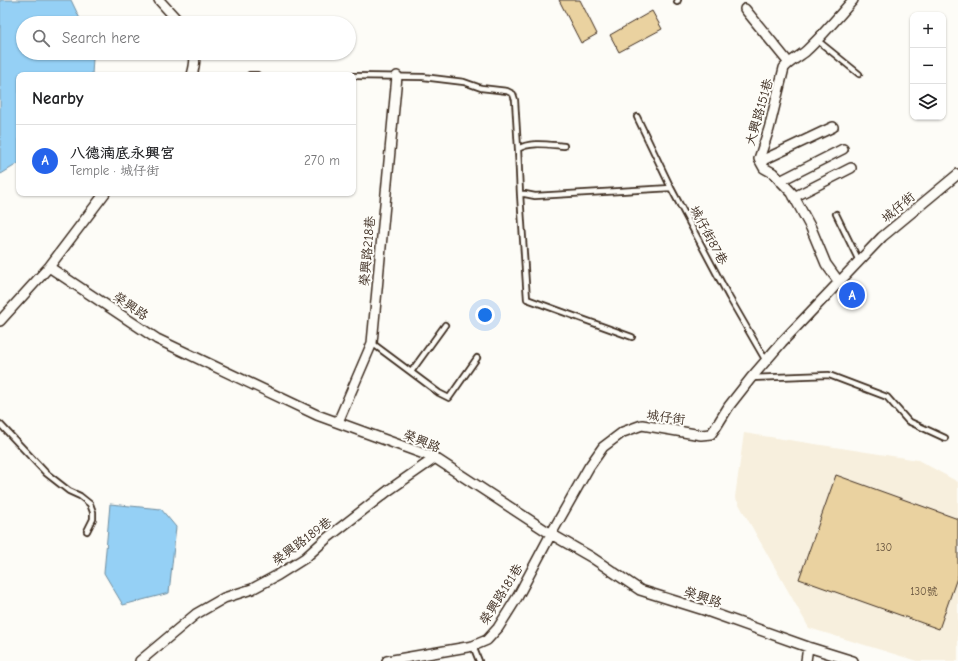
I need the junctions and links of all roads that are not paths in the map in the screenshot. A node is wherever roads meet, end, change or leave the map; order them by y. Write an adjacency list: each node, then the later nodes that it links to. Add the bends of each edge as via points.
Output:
1 (159, 0): 4 (street)
2 (853, 0): 5 (street)
3 (745, 9): 7 (street)
4 (174, 16)
5 (818, 40): 7 (street, via 800,57); 9 (lane)
6 (195, 60): 8 (street)
7 (788, 63): 17 (street, 大興路151巷, via 784,68)
8 (193, 72)
9 (859, 74)
10 (356, 76): 11 (lane)
11 (397, 76): 15 (lane, via 464,82 513,94); 32 (street, 榮興路218巷)
12 (637, 117): 21 (lane, 城仔街87巷)
13 (833, 127): 17 (street)
14 (564, 146): 15 (lane, via 533,144)
15 (518, 149): 22 (lane)
16 (842, 149): 20 (street)
17 (760, 161): 20 (street, 大興路151巷, via 764,168)
18 (851, 168): 24 (street)
19 (958, 174): 26 (street, 城仔街, via 882,237)
20 (780, 181): 24 (street, 大興路151巷)
21 (671, 188): 22 (lane, via 534,196); 34 (lane, 城仔街87巷, via 761,354)
22 (520, 194): 31 (lane, via 527,299)
23 (103, 196): 27 (street)
24 (794, 197): 28 (street, 大興路151巷, via 826,264)
25 (836, 214): 26 (lane)
26 (859, 261): 28 (street, 城仔街)
27 (49, 267): 29 (street); 36 (street, 榮興路, via 157,339 310,412)
28 (839, 282): 34 (street, 城仔街)
29 (0, 321)
30 (445, 325): 35 (lane)
31 (632, 337)
32 (372, 343): 35 (lane); 36 (street, 榮興路218巷)
33 (477, 358): 35 (lane, via 449,398)
34 (758, 371): 38 (lane, via 829,375 887,397 908,421); 41 (street, 城仔街, via 729,406 711,434 701,435 642,425 623,432 603,447)
35 (411, 372)
36 (338, 422): 39 (street, 榮興路)
37 (0, 424): 40 (lane, via 46,473 90,504 93,520)
38 (945, 438)
39 (435, 458): 41 (street, 榮興路); 44 (street, 榮興路189巷, via 389,490 305,558 272,579 224,598 196,614)
40 (87, 531)
41 (551, 534): 42 (street, 榮興路181巷, via 498,628 486,640); 43 (street, 榮興路, via 640,590)
42 (473, 646): 45 (street, 榮興路181巷); 46 (lane)
43 (808, 647): 47 (street); 48 (street, 榮興路)
44 (140, 661)
45 (387, 661)
46 (479, 661)
47 (806, 661)
48 (853, 661)

